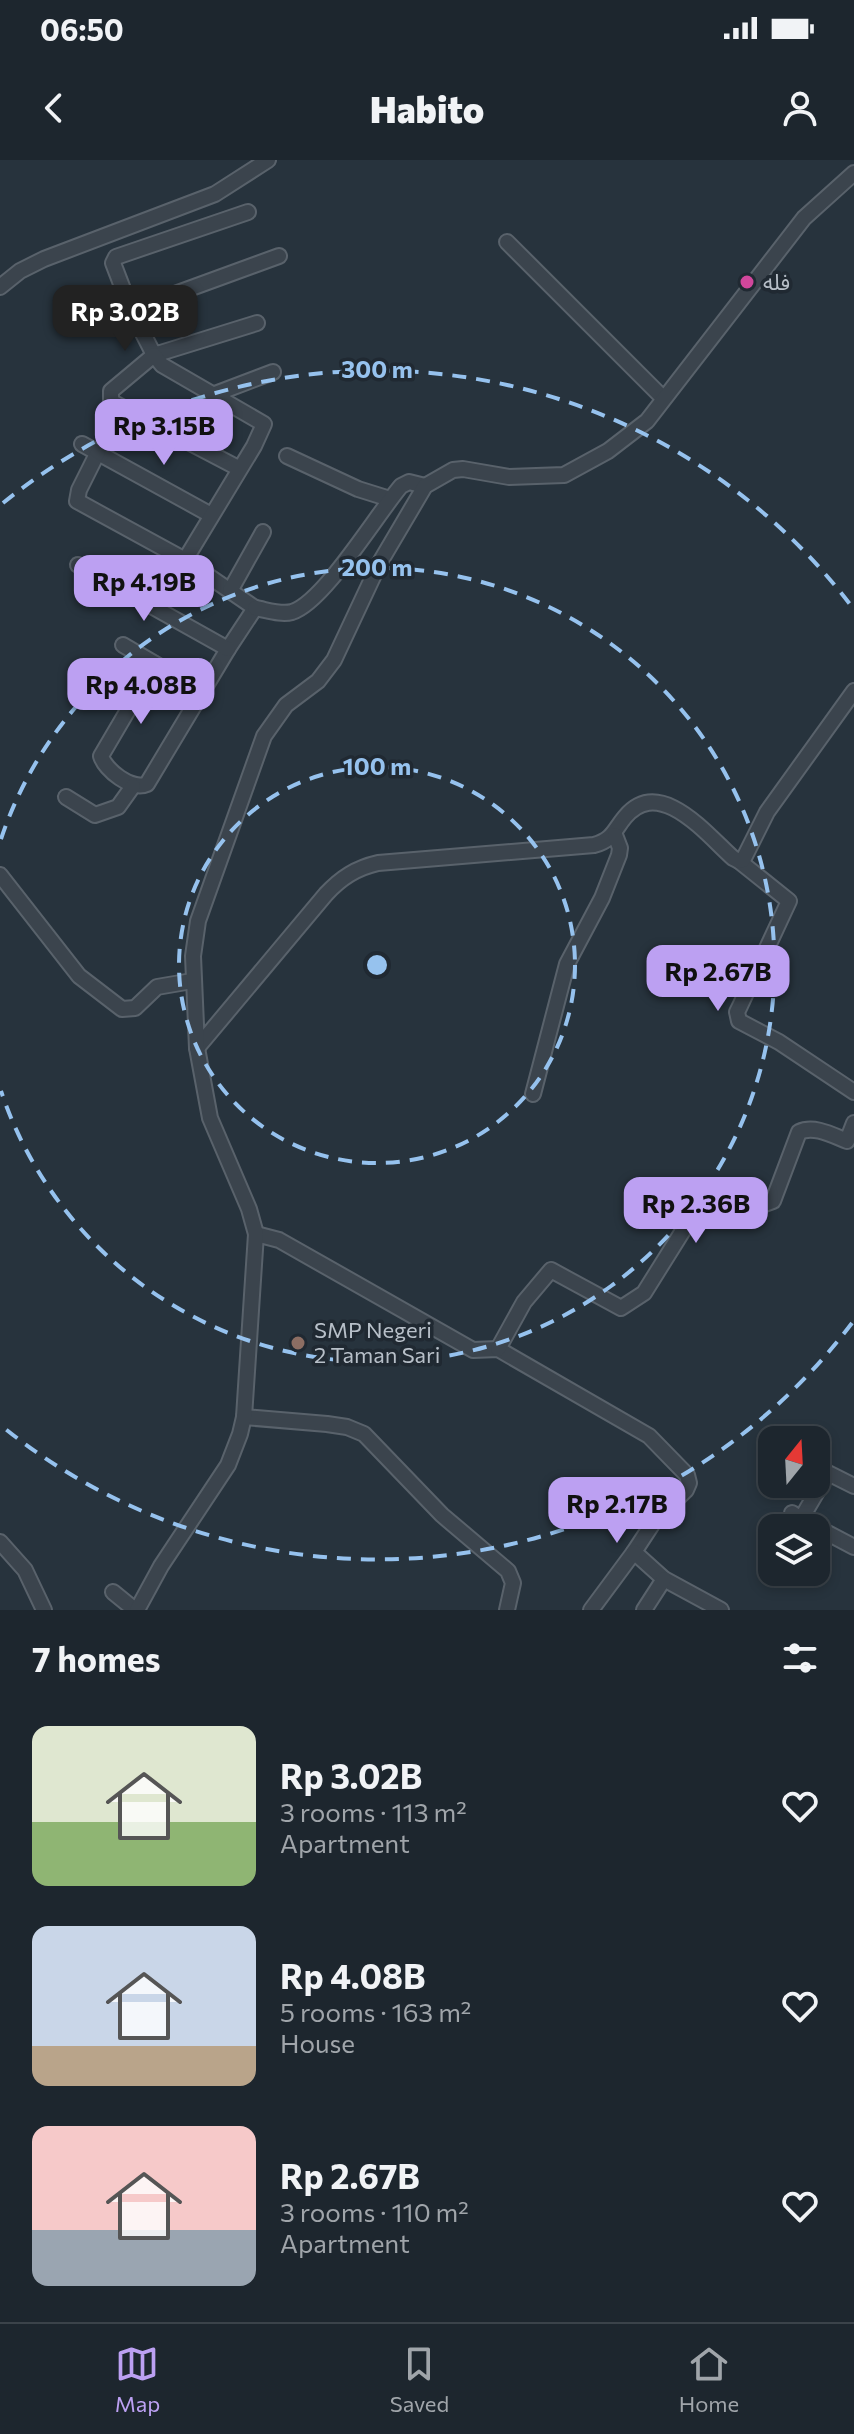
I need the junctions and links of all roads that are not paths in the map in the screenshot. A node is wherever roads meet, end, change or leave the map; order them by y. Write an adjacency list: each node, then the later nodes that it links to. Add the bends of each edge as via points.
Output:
1 (268, 160): 6 (street, via 215,194 44,259)
2 (854, 173): 12 (street, via 804,218)
3 (248, 212): 7 (street, via 116,257 113,263)
4 (507, 242): 12 (street)
5 (279, 256): 7 (street)
6 (0, 287)
7 (131, 310): 9 (street)
8 (257, 323): 9 (street)
9 (154, 355): 11 (street, via 162,365); 16 (street, via 111,391 111,400)
10 (273, 372): 11 (street)
11 (215, 394): 16 (street, via 264,424)
12 (663, 398): 17 (street, via 647,421 573,471 553,477 509,477 453,470)
13 (82, 444): 14 (street)
14 (98, 452): 19 (street); 21 (street, via 77,501)
15 (287, 456): 18 (street)
16 (240, 469): 19 (street)
17 (425, 486): 18 (street, via 409,482); 35 (street, via 379,564 334,660 318,681 286,705 264,736 198,921)
18 (390, 499): 24 (street, via 312,599 282,613)
19 (211, 515): 21 (street)
20 (263, 532): 23 (street)
21 (185, 560): 23 (street)
22 (78, 565): 26 (street)
23 (230, 591): 24 (street)
24 (255, 608): 26 (street)
25 (123, 645): 27 (street)
26 (228, 649): 29 (street)
27 (155, 664): 29 (street); 30 (street, via 100,758)
28 (854, 691): 33 (street, via 767,812)
29 (203, 692): 30 (street, via 147,784)
30 (133, 786): 31 (street, via 118,807 95,815)
31 (66, 797)
32 (615, 835): 33 (street, via 625,816 640,805 661,802 682,812); 36 (street, via 594,845 378,863 349,873); 38 (street, via 619,855 567,964)
33 (739, 861): 37 (street, via 789,901 740,1006 739,1021)
34 (0, 875): 35 (street, via 79,976 122,1009 135,1008 157,987)
35 (192, 981): 36 (street)
36 (197, 1048): 40 (street, via 210,1118)
37 (854, 1092)
38 (533, 1094)
39 (854, 1123): 41 (street, via 847,1141 819,1130 799,1132 773,1201 762,1205 709,1189 644,1293 621,1308 551,1270 524,1302)
40 (256, 1234): 41 (street, via 279,1240 473,1350); 42 (street)
41 (498, 1349): 46 (street, via 649,1436 687,1475 686,1490 662,1512)
42 (244, 1417): 50 (street, via 228,1465); 51 (street, via 327,1424 364,1434 442,1515 508,1571 513,1583)
43 (854, 1486): 45 (street, via 828,1473 797,1516)
44 (0, 1542): 49 (street, via 25,1570)
45 (854, 1547)
46 (634, 1552): 47 (street); 52 (street)
47 (664, 1579): 53 (street); 54 (street)
48 (113, 1592): 50 (street)
49 (44, 1610)
50 (136, 1610)
51 (507, 1610)
52 (591, 1610)
53 (644, 1610)
54 (721, 1610)

